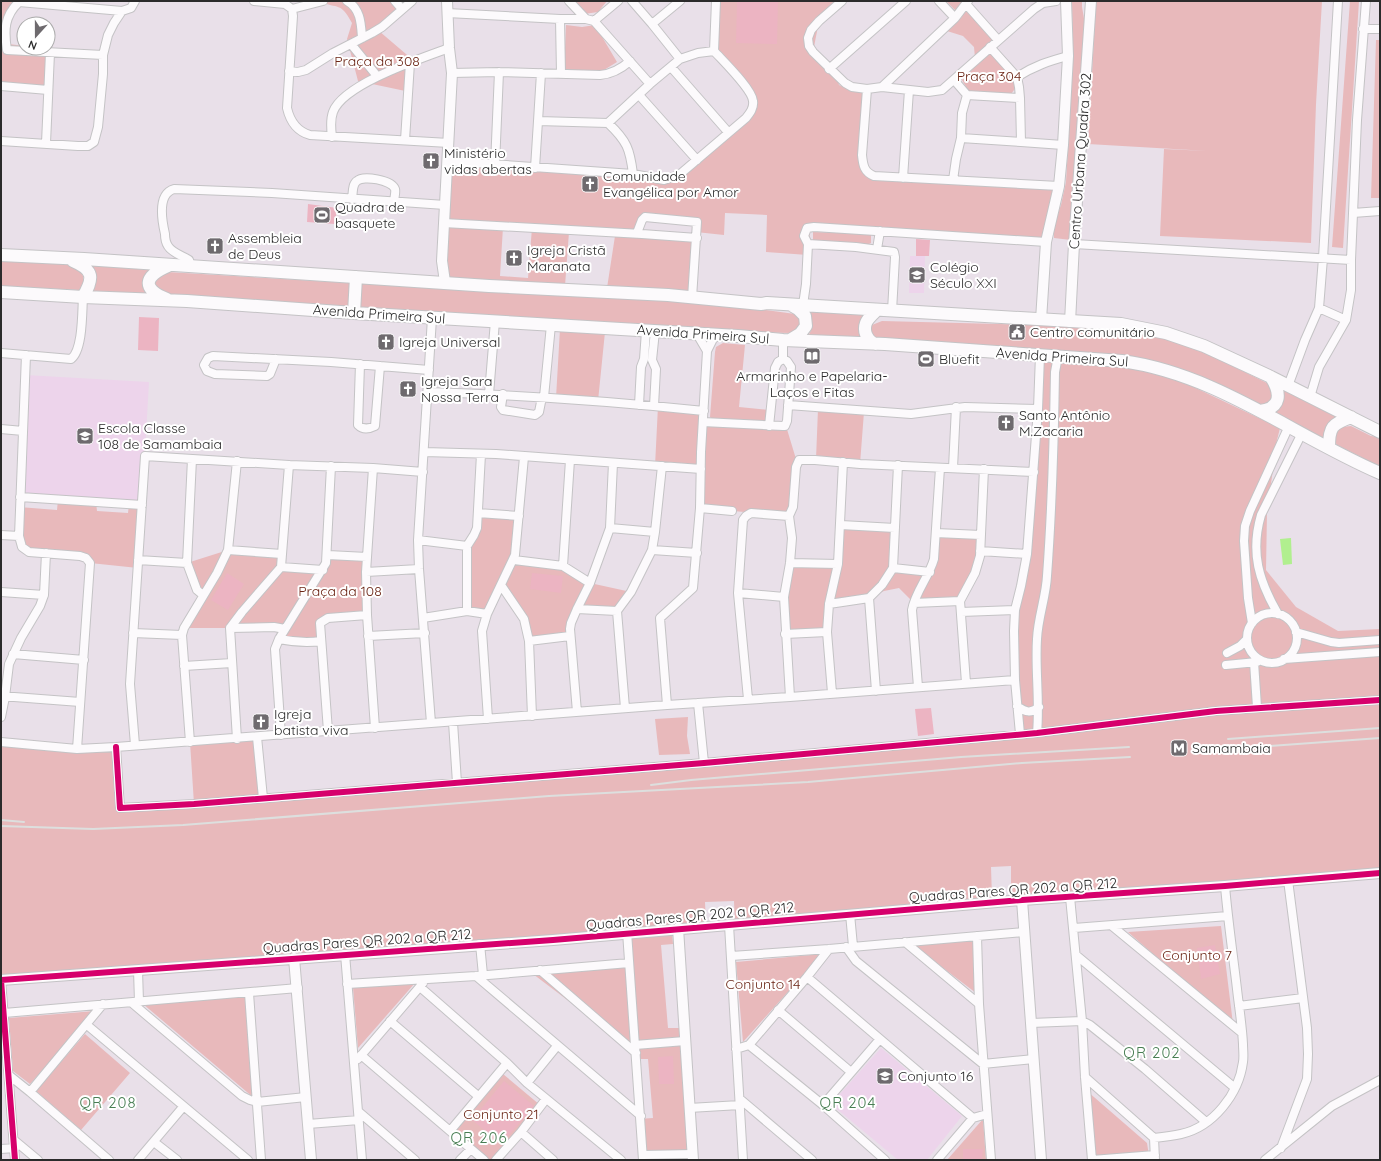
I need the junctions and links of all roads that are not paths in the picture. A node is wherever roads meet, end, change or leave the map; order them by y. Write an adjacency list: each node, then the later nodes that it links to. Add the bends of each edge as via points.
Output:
1 (19, 1): 26 (street); 39 (street, via 6,19)
2 (135, 1): 26 (street, via 131,8)
3 (254, 1): 22 (street)
4 (323, 1): 25 (street)
5 (347, 1): 34 (street, via 353,5 359,16)
6 (395, 1): 24 (street)
7 (412, 1): 24 (street)
8 (448, 1): 27 (street)
9 (569, 1): 30 (street)
10 (618, 1): 30 (street)
11 (632, 1): 31 (street)
12 (680, 1): 31 (street)
13 (716, 1): 40 (street)
14 (842, 1): 50 (street, via 815,25 808,38 813,52)
15 (906, 1): 50 (street)
16 (939, 1): 28 (street)
17 (1056, 1): 35 (street, via 1040,5)
18 (1066, 1): 45 (street, Centro Urbana Quadra 302)
19 (1091, 1): 98 (street, Centro Urbana Quadra 302)
20 (1338, 1): 101 (street)
21 (1366, 1): 32 (street)
22 (279, 2): 25 (street)
23 (967, 3): 28 (street); 35 (street)
24 (402, 8): 34 (street, via 382,27)
25 (292, 9): 51 (street)
26 (122, 11): 43 (street, via 110,29)
27 (447, 14): 29 (street); 38 (street)
28 (956, 18): 61 (street)
29 (560, 19): 30 (street); 55 (street)
30 (590, 20): 47 (street)
31 (652, 24): 46 (street)
32 (1364, 29): 33 (street); 91 (street)
33 (1380, 29)
34 (362, 38): 36 (street)
35 (998, 40): 37 (street)
36 (350, 44): 51 (street, via 306,70); 56 (street)
37 (990, 47): 57 (street); 58 (street)
38 (449, 48): 48 (street); 53 (street)
39 (4, 51): 41 (street)
40 (714, 51): 46 (street); 70 (street, via 749,91 753,100 751,113)
41 (16, 52)
42 (56, 53): 43 (street)
43 (103, 55): 76 (street, via 96,140 84,146)
44 (50, 56): 63 (street)
45 (1068, 56): 57 (street, via 1045,62); 78 (street, Centro Urbana Quadra 302)
46 (680, 59): 49 (street)
47 (630, 61): 55 (street, via 621,69 607,75); 59 (street)
48 (410, 63): 56 (street); 73 (street)
49 (671, 67): 59 (street); 70 (street)
50 (830, 69): 62 (street, via 845,84)
51 (289, 71): 71 (street, via 287,108 292,122 304,133)
52 (499, 72): 53 (street); 54 (street); 81 (street)
53 (452, 73): 77 (street)
54 (541, 73): 55 (street); 68 (street)
55 (561, 74)
56 (377, 76): 71 (street, via 353,91 334,109 331,117)
57 (1017, 77): 67 (street)
58 (954, 80): 64 (street, via 942,90); 66 (street)
59 (650, 84): 65 (street)
60 (1, 86): 63 (street)
61 (882, 87): 62 (street); 64 (street)
62 (867, 89): 84 (street, via 863,141 864,168 874,176)
63 (48, 90): 76 (street)
64 (909, 90): 84 (street)
65 (639, 95): 69 (street); 79 (street)
66 (966, 95): 67 (street); 72 (street)
67 (1020, 98): 75 (street)
68 (538, 121): 69 (street); 82 (street)
69 (608, 123): 83 (street, via 621,136 628,148)
70 (728, 132): 79 (street)
71 (332, 136): 73 (street)
72 (961, 138): 75 (street); 85 (street)
73 (405, 140): 77 (street)
74 (1, 141): 76 (street)
75 (1020, 142): 78 (street)
76 (46, 143)
77 (449, 143): 80 (street)
78 (1063, 145): 86 (street, Centro Urbana Quadra 302)
79 (697, 160): 83 (street, via 670,179)
80 (448, 161): 81 (street); 89 (street)
81 (495, 165): 82 (street)
82 (535, 168): 83 (street)
83 (634, 174)
84 (903, 178): 85 (street)
85 (953, 180): 86 (street)
86 (1058, 186): 96 (street, Centro Urbana Quadra 302)
87 (352, 199): 88 (street); 88 (street, via 355,182 368,179 385,181 394,187); 105 (street, via 174,189 169,191 165,195 161,219 167,246 189,260)
88 (394, 202): 89 (street)
89 (445, 205): 92 (street)
90 (1380, 211): 91 (street)
91 (1353, 213): 103 (street)
92 (444, 223): 94 (street); 107 (street)
93 (880, 231): 96 (street); 97 (street, via 809,227 804,236); 99 (street)
94 (637, 234): 95 (street); 95 (street, via 643,218 652,217 697,222)
95 (696, 238): 110 (street)
96 (1046, 242): 118 (street, Centro Urbana Quadra 302)
97 (808, 244): 99 (street); 112 (street, via 806,284)
98 (1074, 244): 101 (street); 121 (street, Centro Urbana Quadra 302)
99 (877, 249): 115 (street, via 892,250 895,255)
100 (1, 255): 102 (main road)
101 (1323, 258): 103 (street); 113 (street)
102 (68, 259): 104 (main road); 109 (main road, via 84,265 89,273 90,282)
103 (1351, 260): 119 (street, via 1351,290)
104 (169, 265): 105 (main road); 111 (main road, via 153,274 149,286 156,295)
105 (191, 266): 106 (main road)
106 (356, 277): 107 (main road); 116 (main road)
107 (441, 282): 110 (main road)
108 (1, 292): 109 (main road, Avenida Primeira Sul)
109 (84, 297): 111 (main road, Avenida Primeira Sul); 130 (street, via 80,337 74,358 71,360)
110 (692, 298): 112 (main road)
111 (170, 301): 116 (main road, Avenida Primeira Sul)
112 (796, 305): 114 (main road); 126 (main road, via 805,316 806,326 800,334)
113 (1319, 308): 119 (street); 140 (street)
114 (877, 310): 115 (main road); 127 (main road, via 868,320 865,329 869,340)
115 (892, 311): 118 (main road)
116 (354, 313): 117 (main road, Avenida Primeira Sul)
117 (432, 318): 120 (main road, Avenida Primeira Sul); 138 (street)
118 (1041, 320): 121 (main road)
119 (1346, 320): 145 (street, via 1320,367)
120 (495, 321): 122 (main road, Avenida Primeira Sul); 142 (street)
121 (1070, 322): 139 (main road, via 1121,324 1166,333 1204,346)
122 (551, 325): 123 (main road, Avenida Primeira Sul); 144 (street)
123 (650, 331): 124 (main road, Avenida Primeira Sul); 135 (street)
124 (697, 334): 125 (main road, Avenida Primeira Sul); 128 (street)
125 (715, 335): 126 (main road, Avenida Primeira Sul); 128 (street)
126 (787, 340): 127 (main road, Avenida Primeira Sul); 134 (street)
127 (875, 344): 131 (main road, Avenida Primeira Sul)
128 (707, 351): 151 (street)
129 (1, 353): 130 (street)
130 (26, 355): 158 (street)
131 (1040, 355): 132 (main road, Avenida Primeira Sul); 150 (street)
132 (1058, 356): 152 (main road, Avenida Primeira Sul, via 1122,361 1168,370); 279 (street, via 1047,578 1037,643)
133 (276, 359): 133 (street, via 213,356 208,358 204,365 207,371 215,374 267,376); 136 (street)
134 (783, 359): 147 (street, via 791,367); 155 (street, via 775,368)
135 (648, 360): 146 (street, via 641,368); 148 (street, via 656,368)
136 (360, 364): 137 (street); 137 (street, via 358,426 366,429 375,426)
137 (380, 366): 138 (street)
138 (429, 370): 141 (street)
139 (1271, 377): 140 (main road); 152 (main road, via 1278,389 1277,401 1270,409)
140 (1288, 386): 145 (main road)
141 (428, 392): 142 (street); 162 (street)
142 (489, 394): 143 (street)
143 (502, 394): 144 (street); 144 (street, via 503,410 535,415 539,412)
144 (543, 397): 146 (street)
145 (1310, 397): 153 (main road)
146 (639, 405): 148 (street)
147 (788, 405): 149 (street, via 911,414); 155 (street, via 785,426)
148 (654, 406): 151 (street)
149 (956, 407): 150 (street); 176 (street)
150 (1038, 409): 180 (street)
151 (704, 411): 154 (street)
152 (1260, 411): 156 (main road, Avenida Primeira Sul)
153 (1351, 417): 159 (main road); 161 (main road, via 1331,428)
154 (703, 422): 155 (street); 177 (street)
155 (769, 426)
156 (1289, 426): 160 (main road, Avenida Primeira Sul); 240 (street, via 1244,526)
157 (1, 430): 158 (street)
158 (23, 431): 182 (street)
159 (1380, 432)
160 (1302, 433): 161 (main road, Avenida Primeira Sul); 237 (street, via 1260,515 1257,529 1258,565 1264,588)
161 (1329, 447): 181 (main road, Avenida Primeira Sul)
162 (424, 452): 163 (street); 179 (street)
163 (482, 454): 164 (street); 186 (street)
164 (524, 456): 166 (street); 187 (street)
165 (192, 459): 167 (street); 183 (street, via 145,456); 210 (street)
166 (570, 460): 169 (street); 213 (street)
167 (237, 461): 170 (street); 199 (street)
168 (843, 462): 171 (street); 188 (street, via 799,460); 189 (street)
169 (613, 463): 173 (street); 190 (street)
170 (289, 465): 172 (street); 204 (street)
171 (898, 465): 175 (street); 191 (street)
172 (331, 466): 174 (street); 206 (street)
173 (662, 466): 177 (street); 192 (street)
174 (373, 468): 179 (street); 207 (street)
175 (940, 468): 176 (street); 193 (street)
176 (953, 468): 178 (street)
177 (702, 469): 184 (street)
178 (984, 469): 180 (street); 195 (street)
179 (423, 472): 197 (street)
180 (1034, 472): 205 (street)
181 (1380, 473)
182 (20, 497): 183 (street); 196 (street)
183 (142, 505): 208 (street)
184 (700, 508): 185 (street); 203 (street)
185 (732, 511)
186 (478, 513): 187 (street); 198 (street, via 476,532)
187 (519, 516): 209 (street)
188 (789, 516): 211 (street, via 792,538); 223 (street, via 751,513 743,520)
189 (841, 525): 191 (street); 212 (street)
190 (610, 528): 192 (street); 220 (street)
191 (895, 528): 215 (street)
192 (656, 532): 200 (street)
193 (936, 533): 195 (street); 219 (street)
194 (1, 535): 196 (street)
195 (981, 535): 201 (street)
196 (19, 536): 202 (street, via 21,544 29,552)
197 (418, 540): 198 (street); 216 (street)
198 (467, 546): 234 (street)
199 (228, 550): 204 (street); 225 (street)
200 (652, 550): 203 (street); 232 (street, via 630,592)
201 (980, 551): 205 (street); 228 (street, via 975,573)
202 (46, 553): 224 (street); 260 (street, via 80,556 90,563)
203 (697, 553): 277 (street, via 693,588 660,618)
204 (282, 554): 214 (street)
205 (1027, 554): 233 (street)
206 (328, 555): 207 (street); 217 (street)
207 (367, 557): 218 (street)
208 (138, 560): 210 (street); 246 (street)
209 (514, 560): 213 (street); 221 (street)
210 (187, 562): 225 (street, via 197,590)
211 (790, 563): 212 (street); 226 (street)
212 (838, 564): 230 (street)
213 (563, 566): 220 (street)
214 (281, 567): 217 (street); 241 (street)
215 (893, 568): 219 (street); 227 (street, via 882,585)
216 (418, 569): 218 (street); 239 (street)
217 (323, 570): 242 (street)
218 (366, 572): 238 (street)
219 (930, 572): 229 (street)
220 (590, 583): 231 (street)
221 (501, 585): 236 (street); 255 (street, via 524,619)
222 (1, 592): 224 (street)
223 (738, 593): 226 (street); 273 (street)
224 (44, 595): 258 (street)
225 (203, 595): 248 (street)
226 (784, 597): 247 (street)
227 (869, 598): 230 (street); 269 (street)
228 (960, 601): 229 (street); 235 (street)
229 (914, 603): 268 (street, via 912,617)
230 (828, 604): 244 (street)
231 (577, 609): 232 (street); 250 (street, via 571,623)
232 (617, 610): 281 (street)
233 (1015, 610): 235 (street); 266 (street)
234 (467, 611): 236 (street); 239 (street)
235 (961, 612): 267 (street)
236 (487, 614): 285 (street, via 481,640)
237 (1278, 614): 240 (street, via 1264,614); 245 (street, via 1292,622)
238 (367, 615): 249 (street); 254 (street, via 326,618 320,623)
239 (423, 618): 243 (street)
240 (1252, 623): 252 (street)
241 (230, 628): 242 (street); 263 (street)
242 (285, 629): 251 (street)
243 (425, 632): 249 (street); 287 (street)
244 (827, 632): 247 (street); 270 (street)
245 (1296, 632): 253 (street, via 1339,643); 259 (street, via 1295,647 1290,656)
246 (133, 633): 248 (street); 297 (street, via 130,684)
247 (785, 634): 272 (street)
248 (182, 635): 265 (street)
249 (368, 636): 288 (street)
250 (570, 636): 255 (street); 282 (street)
251 (279, 639): 254 (street, via 292,642); 292 (street, via 275,655)
252 (1247, 639): 257 (street); 262 (street, via 1256,657)
253 (1380, 640)
254 (321, 641): 289 (street)
255 (528, 641): 284 (street)
256 (1380, 652): 259 (street)
257 (1227, 653)
258 (13, 654): 260 (street); 271 (street)
259 (1284, 659): 262 (street)
260 (84, 660): 275 (street)
261 (1254, 662): 262 (street); 264 (street); 280 (street)
262 (1265, 662)
263 (232, 663): 265 (street); 294 (street)
264 (1226, 665)
265 (184, 666): 296 (street)
266 (1015, 680): 267 (street); 278 (street)
267 (966, 683): 268 (street)
268 (918, 688): 269 (street)
269 (876, 690): 270 (street)
270 (832, 693): 272 (street)
271 (3, 697): 275 (street); 283 (street)
272 (790, 697): 273 (street)
273 (748, 699): 276 (street)
274 (1380, 700): 280 (street)
275 (80, 702): 299 (street)
276 (698, 703): 277 (street); 300 (street)
277 (667, 705): 281 (street)
278 (1017, 706): 279 (street, via 1029,712); 291 (street)
279 (1039, 707): 290 (street)
280 (1257, 707): 290 (street)
281 (625, 708): 282 (street)
282 (577, 712): 284 (street)
283 (1, 716)
284 (532, 716): 285 (street)
285 (488, 718): 286 (street)
286 (452, 722): 287 (street); 301 (street)
287 (432, 723): 288 (street)
288 (375, 728): 289 (street)
289 (328, 731): 292 (street)
290 (1037, 733): 291 (street)
291 (1020, 734): 300 (street)
292 (281, 735): 293 (street)
293 (257, 737): 294 (street); 302 (street)
294 (237, 739): 296 (street)
295 (1, 742): 299 (street)
296 (190, 742): 297 (street)
297 (136, 745): 298 (street)
298 (116, 748): 299 (street); 302 (street, via 120,808)
299 (77, 749)
300 (704, 764): 301 (street)
301 (457, 784): 302 (street)
302 (262, 798)
303 (1380, 873): 304 (street, Quadras Pares QR 202 a QR 212)
304 (1288, 880): 305 (street, Quadras Pares QR 202 a QR 212); 336 (street)
305 (1226, 886): 306 (street, Quadras Pares QR 202 a QR 212); 309 (street)
306 (1070, 897): 307 (street, Quadras Pares QR 202 a QR 212); 313 (street)
307 (1022, 900): 308 (street, Quadras Pares QR 202 a QR 212); 315 (street)
308 (850, 914): 310 (street, Quadras Pares QR 202 a QR 212); 319 (street)
309 (1228, 916): 311 (street); 340 (street)
310 (729, 925): 312 (street, Quadras Pares QR 202 a QR 212); 322 (street)
311 (1112, 926): 313 (street); 347 (street)
312 (678, 928): 314 (street, Quadras Pares QR 202 a QR 212); 349 (street)
313 (1074, 928): 323 (street)
314 (627, 932): 318 (street, Quadras Pares QR 202 a QR 212); 325 (street)
315 (1024, 932): 316 (street); 345 (street)
316 (977, 936): 317 (street); 339 (street)
317 (905, 942): 319 (street); 339 (street)
318 (480, 944): 321 (street, Quadras Pares QR 202 a QR 212); 328 (street)
319 (850, 947): 320 (street); 358 (street, via 856,961)
320 (829, 949): 322 (street); 329 (street)
321 (345, 954): 324 (street, Quadras Pares QR 202 a QR 212); 332 (street)
322 (731, 956): 353 (street)
323 (1076, 956): 344 (street); 364 (street)
324 (294, 958): 326 (street, Quadras Pares QR 202 a QR 212); 334 (street)
325 (629, 963): 327 (street); 352 (street)
326 (138, 970): 331 (street, Quadras Pares QR 202 a QR 212); 337 (street)
327 (540, 970): 328 (street); 352 (street)
328 (480, 976): 330 (street); 351 (street)
329 (807, 976): 341 (street); 348 (street)
330 (426, 979): 332 (street); 333 (street)
331 (1, 980): 342 (street)
332 (347, 984): 357 (street)
333 (420, 987): 343 (street); 356 (street)
334 (298, 988): 335 (street); 367 (street)
335 (249, 993): 337 (street); 369 (street)
336 (1303, 998): 340 (street); 386 (street, via 1307,1028 1307,1079)
337 (136, 1002): 338 (street); 369 (street, via 242,1096)
338 (103, 1004): 342 (street); 346 (street)
339 (979, 1004): 358 (street)
340 (1239, 1006): 347 (street)
341 (778, 1010): 350 (street); 359 (street)
342 (4, 1013): 360 (street)
343 (390, 1021): 354 (street); 366 (street)
344 (1082, 1021): 345 (street); 361 (street); 378 (street, via 1145,1069)
345 (1031, 1023): 355 (street)
346 (87, 1025): 365 (street); 372 (street)
347 (1242, 1033): 364 (street, via 1244,1062)
348 (880, 1038): 359 (street); 377 (street)
349 (685, 1041): 352 (street); 373 (street)
350 (749, 1045): 353 (street); 371 (street)
351 (557, 1046): 363 (street); 376 (street)
352 (636, 1049): 376 (street)
353 (736, 1049): 370 (street)
354 (361, 1055): 357 (street); 380 (street)
355 (1034, 1059): 358 (street); 411 (street)
356 (507, 1063): 363 (street); 366 (street)
357 (354, 1064): 375 (street)
358 (983, 1064): 374 (street)
359 (851, 1072): 371 (street)
360 (10, 1076): 365 (street); 384 (street)
361 (1085, 1078): 382 (street); 412 (street)
362 (1380, 1080): 386 (street, via 1332,1106)
363 (527, 1083): 368 (street)
364 (1235, 1088): 378 (street, via 1223,1107)
365 (30, 1092): 394 (street)
366 (478, 1096): 380 (street)
367 (306, 1097): 369 (street); 379 (street)
368 (546, 1099): 381 (street); 406 (street)
369 (257, 1102): 398 (street)
370 (740, 1102): 373 (street); 391 (street); 407 (street)
371 (823, 1104): 408 (street)
372 (183, 1107): 383 (street); 397 (street)
373 (689, 1108): 388 (street)
374 (987, 1114): 377 (street); 410 (street)
375 (359, 1116): 379 (street); 400 (street); 401 (street)
376 (641, 1116): 389 (street)
377 (973, 1118): 409 (street)
378 (1206, 1122): 382 (street, via 1181,1134)
379 (308, 1124): 399 (street)
380 (450, 1131): 385 (street)
381 (521, 1132): 404 (street); 405 (street)
382 (1154, 1138): 390 (street)
383 (154, 1142): 395 (street); 396 (street)
384 (15, 1144): 387 (street); 392 (street); 393 (street)
385 (471, 1148): 402 (street); 403 (street)
386 (1281, 1148): 413 (street)
387 (1, 1149)
388 (693, 1157): 389 (street)
389 (643, 1158)
390 (1155, 1158): 412 (street)
391 (743, 1159)
392 (16, 1160)
393 (38, 1160)
394 (109, 1160)
395 (138, 1160)
396 (177, 1160)
397 (248, 1160)
398 (261, 1160)
399 (311, 1160)
400 (362, 1160)
401 (415, 1160)
402 (460, 1160)
403 (484, 1160)
404 (496, 1160)
405 (553, 1160)
406 (621, 1160)
407 (812, 1160)
408 (885, 1160)
409 (937, 1160)
410 (991, 1160)
411 (1041, 1160)
412 (1092, 1160)
413 (1265, 1160)

